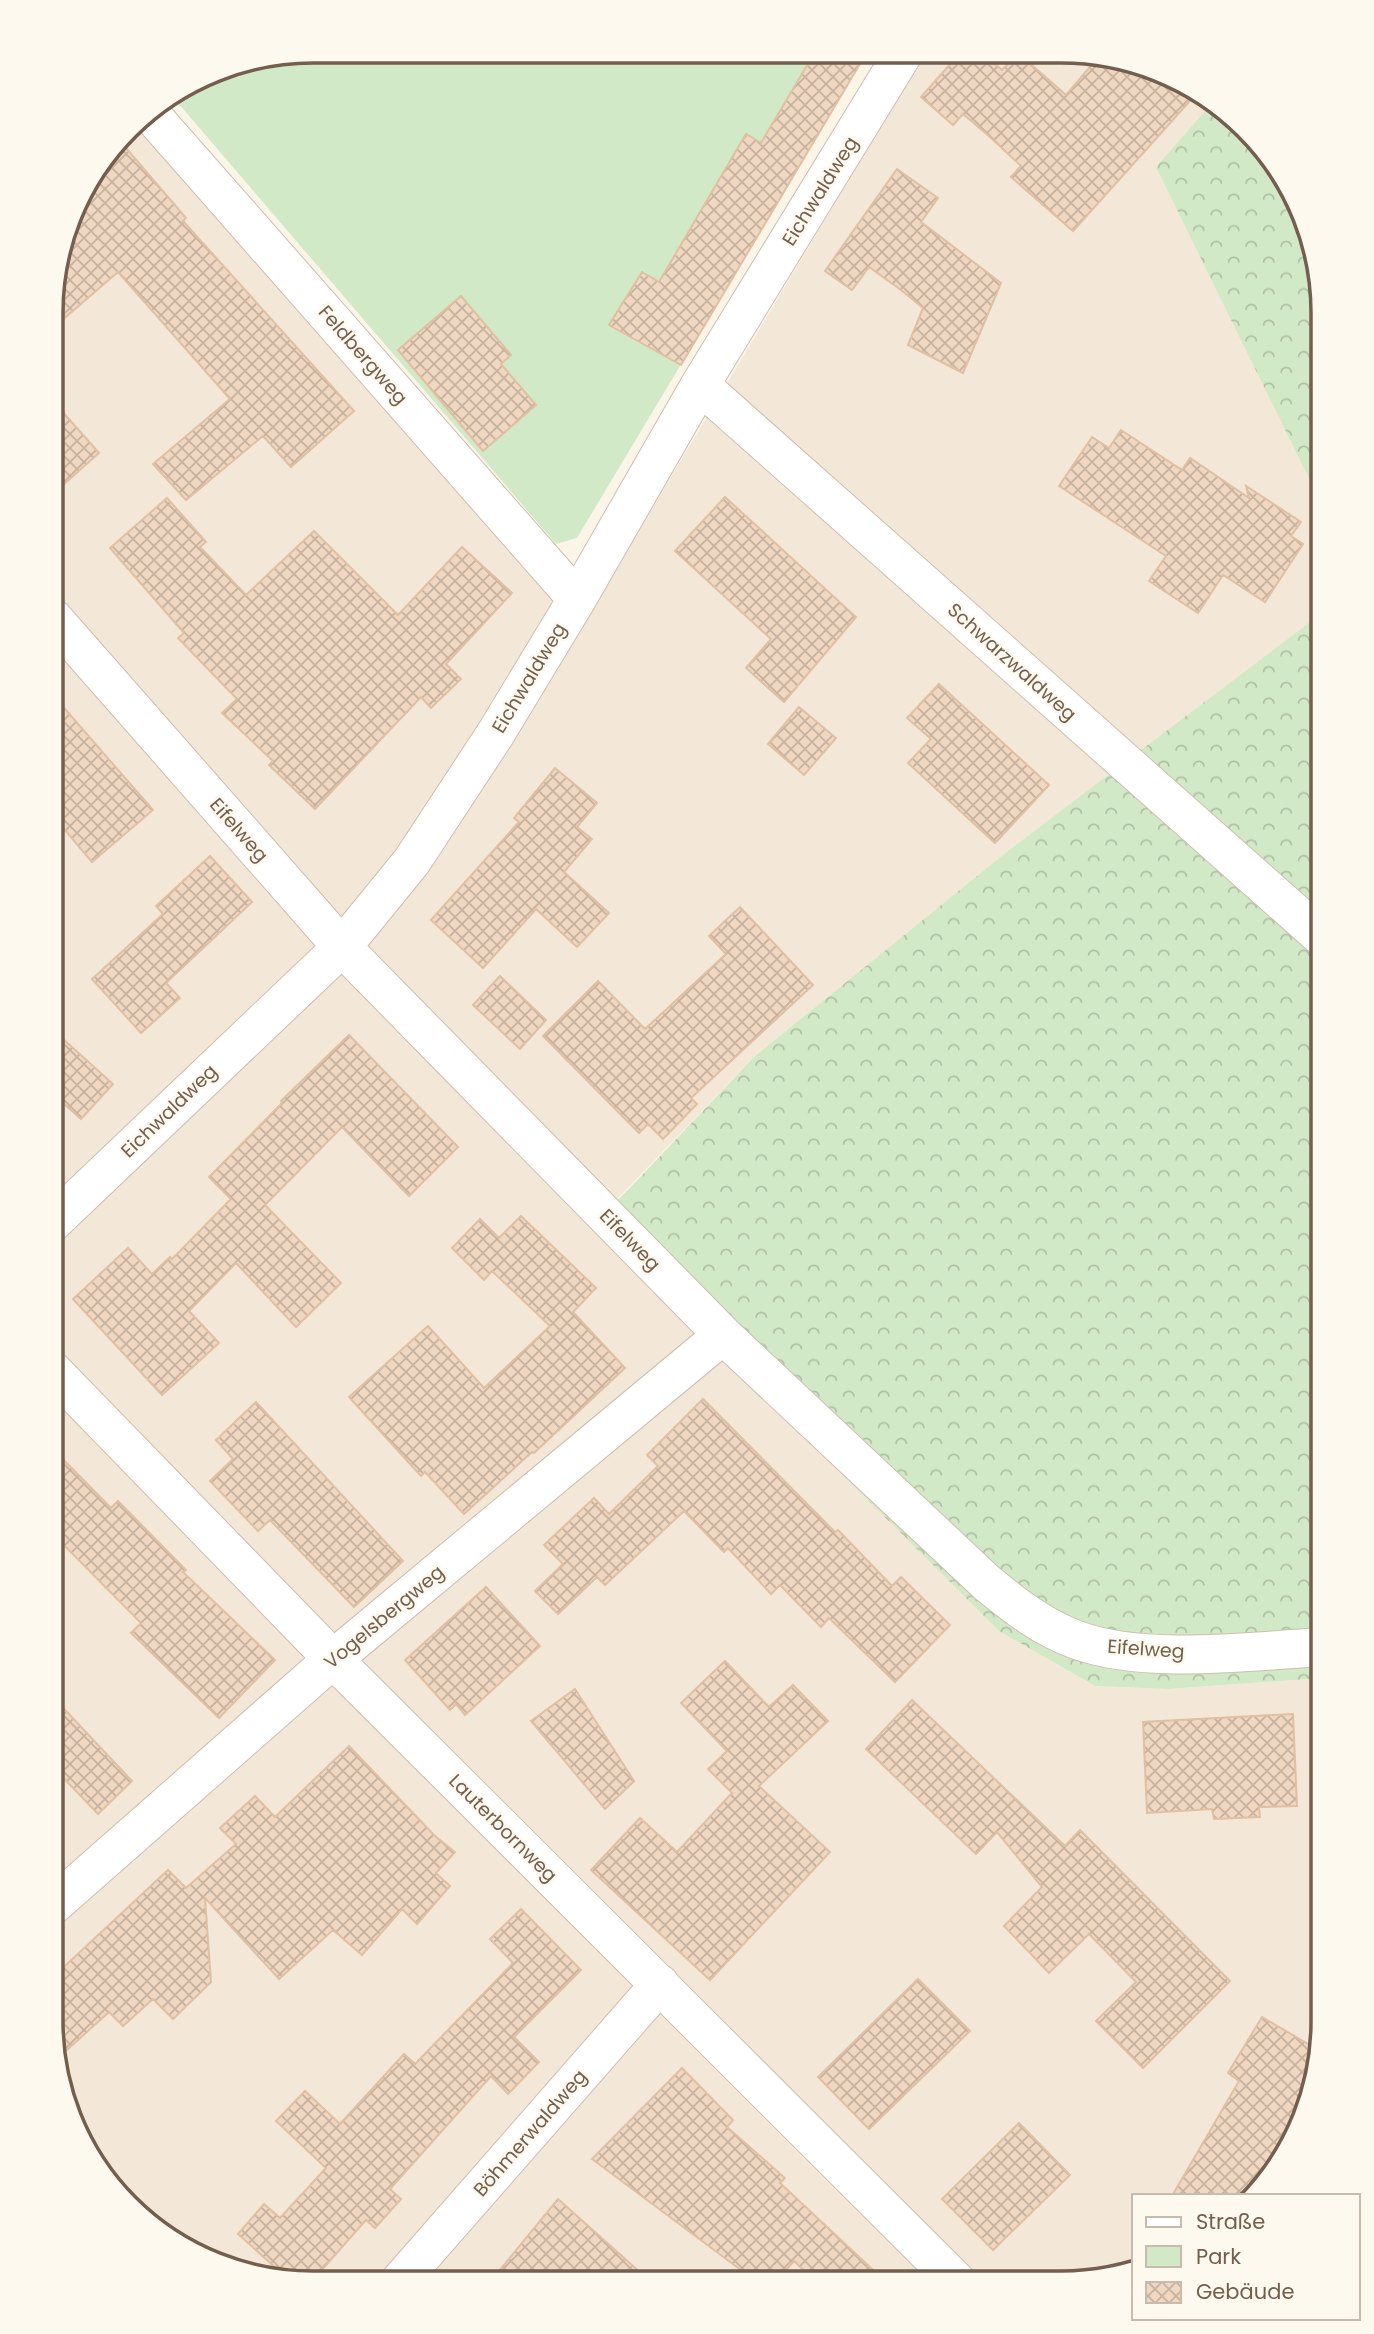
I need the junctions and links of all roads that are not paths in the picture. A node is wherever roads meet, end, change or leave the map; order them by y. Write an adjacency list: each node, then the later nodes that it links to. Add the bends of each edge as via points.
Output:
1 (897, 63): 3 (street, Eichwaldweg)
2 (155, 119): 4 (street, Feldbergweg)
3 (700, 386): 4 (street, Eichwaldweg); 6 (street, Schwarzwaldweg)
4 (578, 599): 7 (street, Eichwaldweg, via 412,861)
5 (63, 630): 7 (street, Eifelweg)
6 (1311, 928)
7 (342, 947): 8 (street, Eichwaldweg); 9 (street, Eifelweg)
8 (63, 1213)
9 (723, 1335): 11 (street, Eifelweg, via 987,1583 1044,1625 1077,1640 1123,1652); 12 (street, Vogelsbergweg)
10 (63, 1381): 12 (street, Lauterbornweg)
11 (1311, 1647)
12 (333, 1659): 13 (street, Vogelsbergweg); 14 (street, Lauterbornweg)
13 (63, 1896)
14 (660, 1984): 15 (street, Böhmerwaldweg); 16 (street, Lauterbornweg)
15 (409, 2271)
16 (946, 2271)

